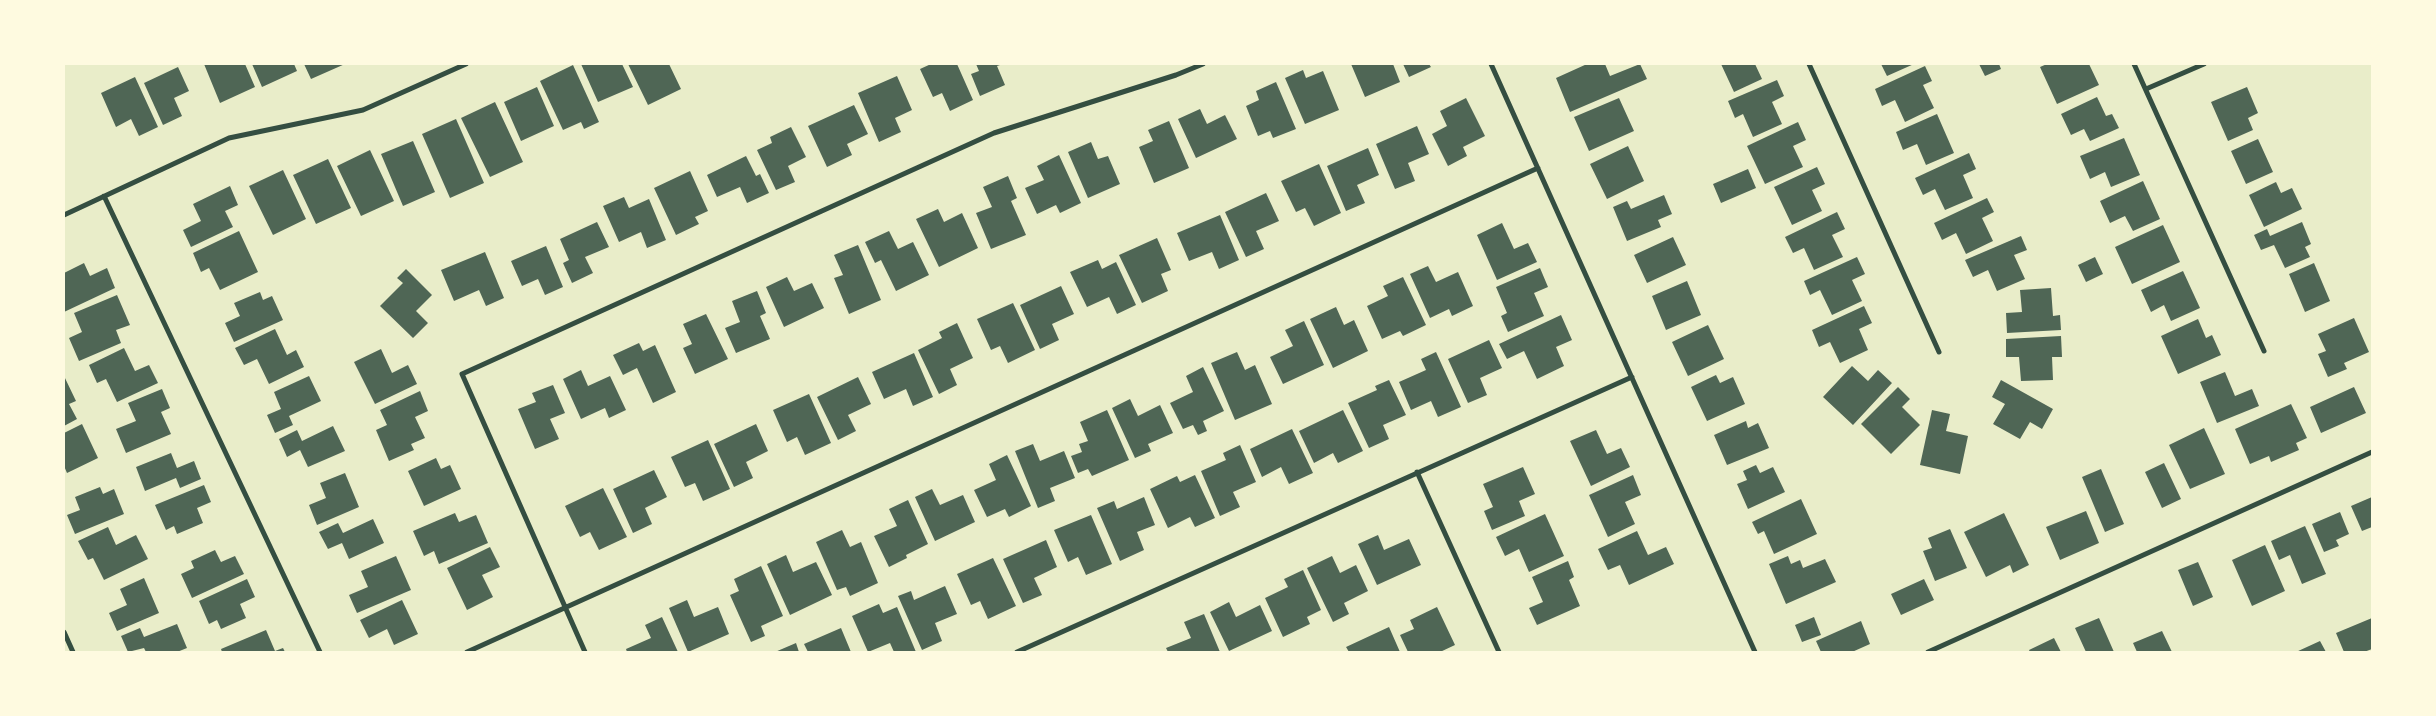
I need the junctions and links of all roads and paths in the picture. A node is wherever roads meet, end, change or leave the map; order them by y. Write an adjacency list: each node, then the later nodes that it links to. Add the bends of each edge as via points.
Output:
1 (466, 64): 9 (street, via 362,110 229,138)
2 (1203, 64): 16 (street, via 994,133 462,374)
3 (1492, 64): 8 (street)
4 (1809, 64): 12 (street)
5 (2134, 64): 7 (street)
6 (2204, 64): 7 (street)
7 (2146, 89): 11 (street)
8 (1538, 168): 13 (street); 16 (street)
9 (104, 196): 10 (street); 19 (street)
10 (64, 215)
11 (2264, 351)
12 (1939, 352)
13 (1632, 377): 15 (street); 24 (street)
14 (2372, 452): 25 (street)
15 (1417, 472): 22 (street); 23 (street)
16 (565, 608): 20 (street); 21 (street)
17 (64, 632): 18 (street)
18 (73, 652)
19 (320, 652)
20 (467, 652)
21 (585, 652)
22 (1017, 652)
23 (1499, 652)
24 (1755, 652)
25 (1928, 652)

